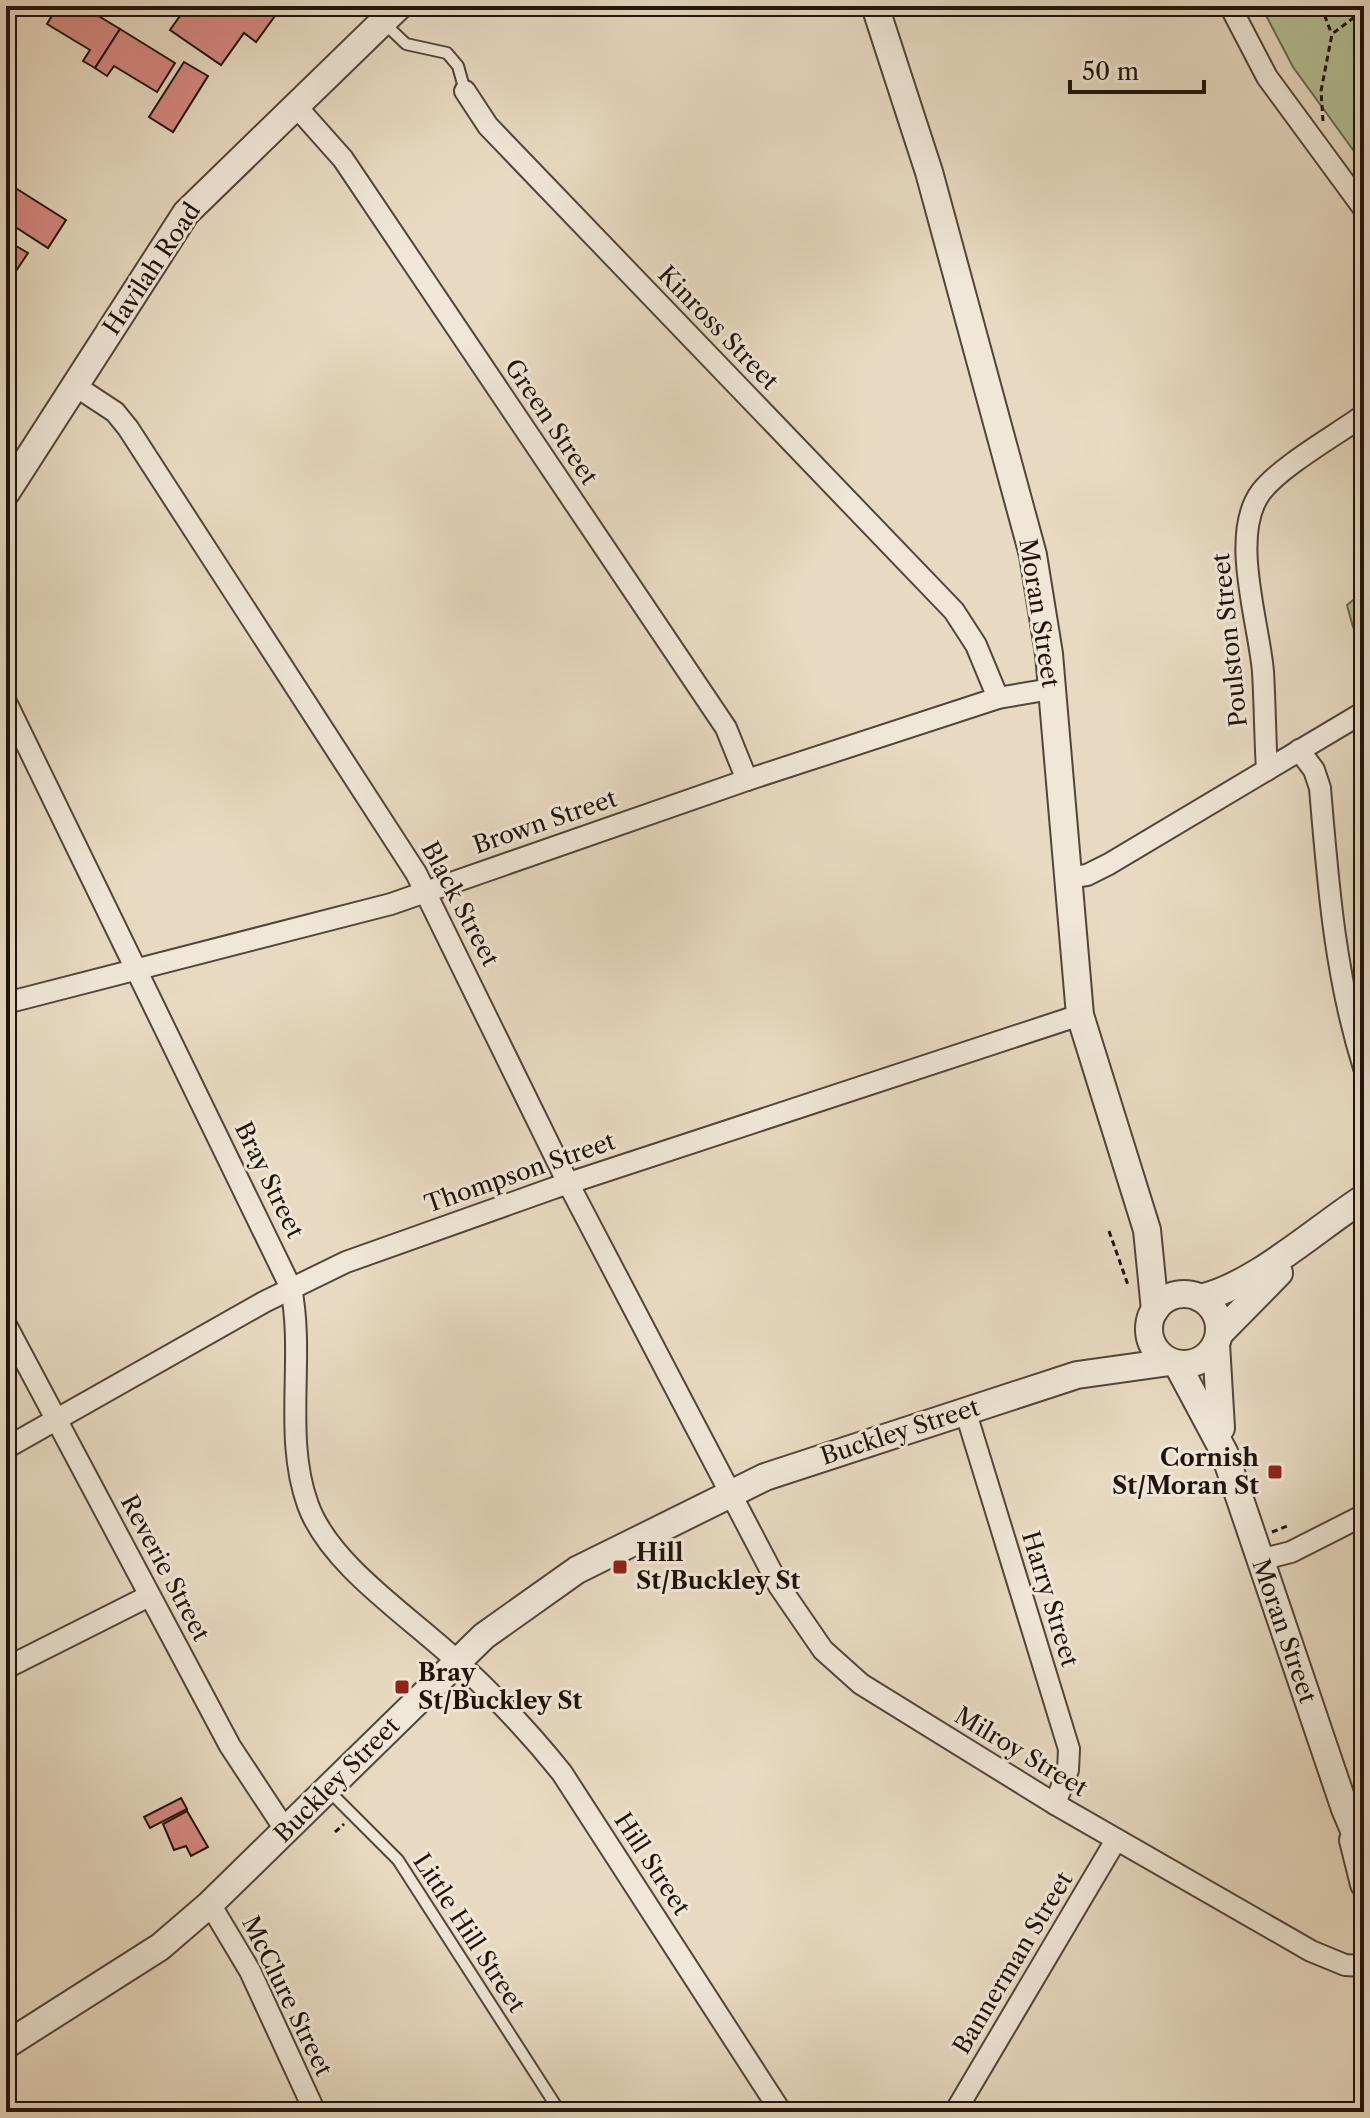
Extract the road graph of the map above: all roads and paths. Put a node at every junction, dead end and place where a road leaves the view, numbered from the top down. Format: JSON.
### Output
{"nodes":[{"id":1,"x":875,"y":6,"type":"edge"},
{"id":2,"x":1230,"y":6,"type":"edge"},
{"id":3,"x":1321,"y":6,"type":"edge"},
{"id":4,"x":1364,"y":10,"type":"edge"},
{"id":5,"x":392,"y":11,"type":"edge"},
{"id":6,"x":1332,"y":34,"type":"junction"},
{"id":7,"x":465,"y":91,"type":"joint"},
{"id":8,"x":295,"y":105,"type":"junction"},
{"id":9,"x":1325,"y":153,"type":"junction"},
{"id":10,"x":1364,"y":209,"type":"edge"},
{"id":11,"x":74,"y":385,"type":"junction"},
{"id":12,"x":1364,"y":415,"type":"edge"},
{"id":13,"x":6,"y":493,"type":"edge"},
{"id":14,"x":1051,"y":689,"type":"junction"},
{"id":15,"x":998,"y":698,"type":"junction"},
{"id":16,"x":6,"y":702,"type":"edge"},
{"id":17,"x":1364,"y":712,"type":"edge"},
{"id":18,"x":1299,"y":750,"type":"junction"},
{"id":19,"x":1267,"y":770,"type":"junction"},
{"id":20,"x":747,"y":780,"type":"junction"},
{"id":21,"x":1066,"y":878,"type":"junction"},
{"id":22,"x":427,"y":892,"type":"junction"},
{"id":23,"x":137,"y":970,"type":"junction"},
{"id":24,"x":6,"y":1003,"type":"edge"},
{"id":25,"x":1080,"y":1015,"type":"junction"},
{"id":26,"x":1364,"y":1068,"type":"edge"},
{"id":27,"x":568,"y":1183,"type":"junction"},
{"id":28,"x":1364,"y":1198,"type":"edge"},
{"id":29,"x":1364,"y":1215,"type":"edge"},
{"id":30,"x":1147,"y":1230,"type":"junction"},
{"id":31,"x":1109,"y":1231,"type":"dead end"},
{"id":32,"x":1128,"y":1285,"type":"dead end"},
{"id":33,"x":291,"y":1288,"type":"junction"},
{"id":34,"x":1194,"y":1296,"type":"junction"},
{"id":35,"x":1152,"y":1318,"type":"junction"},
{"id":36,"x":6,"y":1325,"type":"edge"},
{"id":37,"x":1218,"y":1339,"type":"junction"},
{"id":38,"x":1174,"y":1363,"type":"junction"},
{"id":39,"x":1077,"y":1375,"type":"junction"},
{"id":40,"x":965,"y":1410,"type":"junction"},
{"id":41,"x":56,"y":1420,"type":"junction"},
{"id":42,"x":6,"y":1448,"type":"edge"},
{"id":43,"x":1224,"y":1452,"type":"junction"},
{"id":44,"x":730,"y":1492,"type":"junction"},
{"id":45,"x":1364,"y":1515,"type":"edge"},
{"id":46,"x":1260,"y":1560,"type":"junction"},
{"id":47,"x":149,"y":1596,"type":"junction"},
{"id":48,"x":458,"y":1661,"type":"junction"},
{"id":49,"x":6,"y":1668,"type":"edge"},
{"id":50,"x":327,"y":1789,"type":"junction"},
{"id":51,"x":1055,"y":1804,"type":"junction"},
{"id":52,"x":1345,"y":1809,"type":"junction"},
{"id":53,"x":286,"y":1831,"type":"junction"},
{"id":54,"x":1116,"y":1840,"type":"junction"},
{"id":55,"x":1364,"y":1854,"type":"edge"},
{"id":56,"x":1364,"y":1884,"type":"edge"},
{"id":57,"x":210,"y":1904,"type":"junction"},
{"id":58,"x":1364,"y":1966,"type":"edge"},
{"id":59,"x":6,"y":2045,"type":"edge"},
{"id":60,"x":315,"y":2112,"type":"edge"},
{"id":61,"x":560,"y":2112,"type":"edge"},
{"id":62,"x":781,"y":2112,"type":"edge"},
{"id":63,"x":955,"y":2112,"type":"edge"}],
"edges":[{"from":1,"to":14,"type":"street","name":"Moran Street"},
{"from":2,"to":9,"type":"street"},
{"from":3,"to":6,"type":"path"},
{"from":4,"to":6,"type":"path"},
{"from":5,"to":7,"type":"lane","name":"Kinross Street"},
{"from":5,"to":8,"type":"street","name":"Havilah Road"},
{"from":6,"to":9,"type":"path"},
{"from":7,"to":15,"type":"street","name":"Kinross Street"},
{"from":8,"to":11,"type":"street","name":"Havilah Road"},
{"from":8,"to":20,"type":"street","name":"Green Street"},
{"from":9,"to":10,"type":"street"},
{"from":11,"to":13,"type":"street","name":"Havilah Road"},
{"from":11,"to":22,"type":"street","name":"Black Street"},
{"from":12,"to":19,"type":"street","name":"Poulston Street"},
{"from":14,"to":15,"type":"street","name":"Brown Street"},
{"from":14,"to":21,"type":"street","name":"Moran Street"},
{"from":15,"to":20,"type":"street","name":"Brown Street"},
{"from":16,"to":23,"type":"street","name":"Bray Street"},
{"from":17,"to":18,"type":"street"},
{"from":18,"to":19,"type":"street"},
{"from":18,"to":26,"type":"street"},
{"from":19,"to":21,"type":"street"},
{"from":20,"to":22,"type":"street","name":"Brown Street"},
{"from":21,"to":25,"type":"street","name":"Moran Street"},
{"from":22,"to":23,"type":"street","name":"Brown Street"},
{"from":22,"to":27,"type":"street","name":"Black Street"},
{"from":23,"to":24,"type":"street","name":"Brown Street"},
{"from":23,"to":33,"type":"street","name":"Bray Street"},
{"from":25,"to":27,"type":"street","name":"Thompson Street"},
{"from":25,"to":30,"type":"street","name":"Moran Street"},
{"from":27,"to":33,"type":"street","name":"Thompson Street"},
{"from":27,"to":44,"type":"street","name":"Black Street"},
{"from":28,"to":34,"type":"street"},
{"from":29,"to":37,"type":"street"},
{"from":30,"to":34,"type":"street","name":"Moran Street"},
{"from":30,"to":35,"type":"street","name":"Moran Street"},
{"from":31,"to":32,"type":"path"},
{"from":33,"to":41,"type":"street","name":"Thompson Street"},
{"from":33,"to":48,"type":"street","name":"Bray Street"},
{"from":34,"to":35,"type":"street"},
{"from":34,"to":37,"type":"street"},
{"from":35,"to":38,"type":"street"},
{"from":35,"to":39,"type":"street","name":"Buckley Street"},
{"from":36,"to":41,"type":"street","name":"Reverie Street"},
{"from":37,"to":38,"type":"street"},
{"from":37,"to":43,"type":"street","name":"Moran Street"},
{"from":38,"to":39,"type":"street","name":"Buckley Street"},
{"from":38,"to":43,"type":"street","name":"Moran Street"},
{"from":39,"to":40,"type":"street","name":"Buckley Street"},
{"from":40,"to":44,"type":"street","name":"Buckley Street"},
{"from":40,"to":51,"type":"street","name":"Harry Street"},
{"from":41,"to":42,"type":"street","name":"Thompson Street"},
{"from":41,"to":47,"type":"street","name":"Reverie Street"},
{"from":43,"to":46,"type":"street","name":"Moran Street"},
{"from":44,"to":48,"type":"street","name":"Buckley Street"},
{"from":44,"to":51,"type":"street","name":"Milroy Street"},
{"from":45,"to":46,"type":"street"},
{"from":46,"to":52,"type":"street","name":"Moran Street"},
{"from":47,"to":49,"type":"street"},
{"from":47,"to":53,"type":"street","name":"Reverie Street"},
{"from":48,"to":50,"type":"street","name":"Buckley Street"},
{"from":48,"to":62,"type":"street","name":"Hill Street"},
{"from":50,"to":53,"type":"street","name":"Buckley Street"},
{"from":50,"to":61,"type":"lane","name":"Little Hill Street"},
{"from":51,"to":54,"type":"street","name":"Milroy Street"},
{"from":52,"to":55,"type":"street","name":"Moran Street"},
{"from":52,"to":56,"type":"street","name":"Moran Street"},
{"from":53,"to":57,"type":"street","name":"Buckley Street"},
{"from":54,"to":58,"type":"street","name":"Milroy Street"},
{"from":54,"to":63,"type":"street","name":"Bannerman Street"},
{"from":57,"to":59,"type":"street","name":"Buckley Street"},
{"from":57,"to":60,"type":"street","name":"McClure Street"}]}
